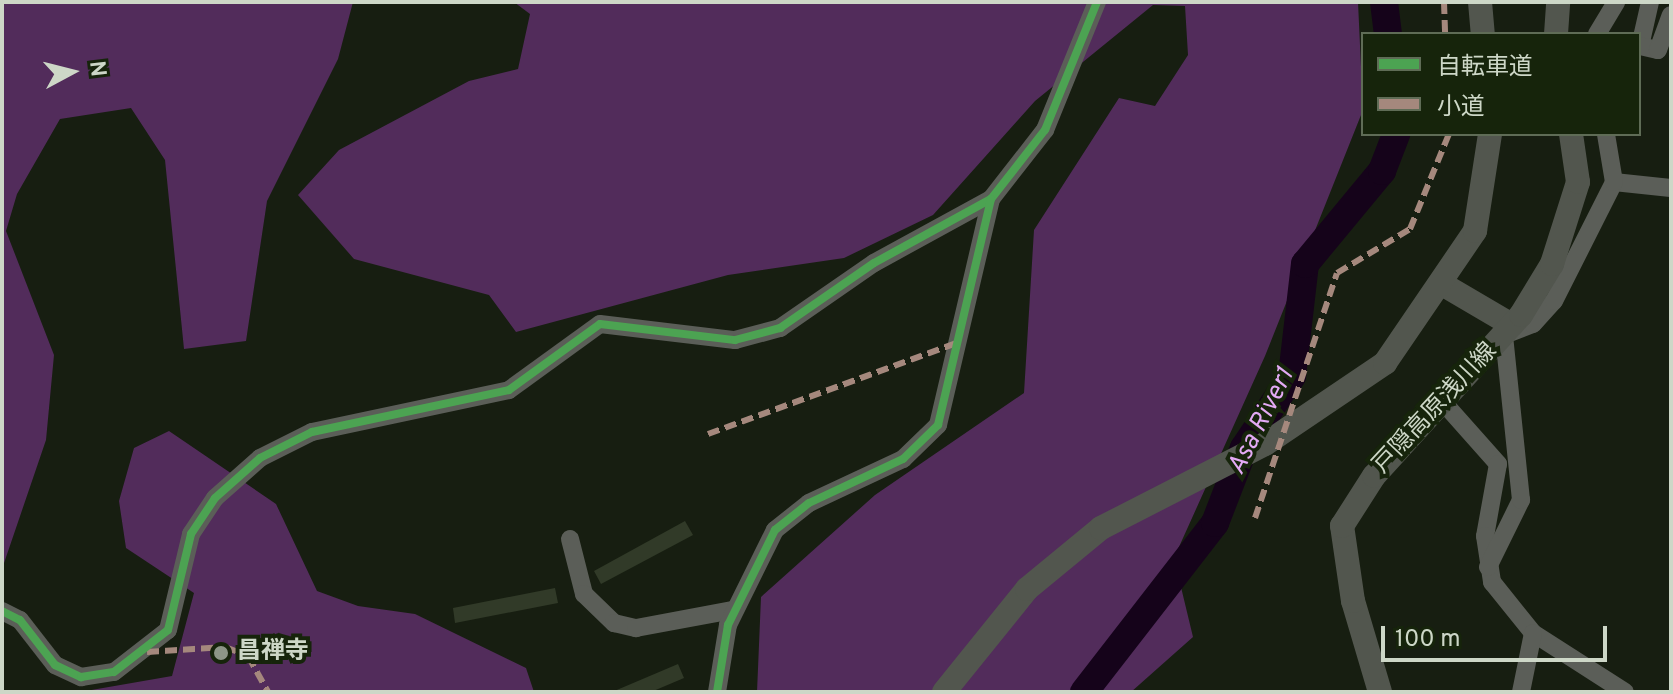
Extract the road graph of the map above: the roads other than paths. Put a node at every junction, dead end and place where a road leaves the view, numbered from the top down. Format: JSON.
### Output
{"nodes":[{"id":1,"x":1097,"y":2,"type":"edge"},
{"id":2,"x":1480,"y":2,"type":"edge"},
{"id":3,"x":1558,"y":2,"type":"edge"},
{"id":4,"x":1616,"y":2,"type":"edge"},
{"id":5,"x":1650,"y":2,"type":"edge"},
{"id":6,"x":1671,"y":15,"type":"edge"},
{"id":7,"x":1483,"y":32,"type":"edge"},
{"id":8,"x":1556,"y":32,"type":"edge"},
{"id":9,"x":1598,"y":32,"type":"edge"},
{"id":10,"x":1641,"y":42,"type":"edge"},
{"id":11,"x":1641,"y":46,"type":"edge"},
{"id":12,"x":1490,"y":136,"type":"edge"},
{"id":13,"x":1571,"y":136,"type":"edge"},
{"id":14,"x":1606,"y":136,"type":"edge"},
{"id":15,"x":1614,"y":182,"type":"junction"},
{"id":16,"x":1671,"y":188,"type":"edge"},
{"id":17,"x":991,"y":199,"type":"junction"},
{"id":18,"x":1442,"y":284,"type":"junction"},
{"id":19,"x":1508,"y":330,"type":"junction"},
{"id":20,"x":1443,"y":402,"type":"junction"},
{"id":21,"x":570,"y":539,"type":"dead end"},
{"id":22,"x":1488,"y":567,"type":"junction"},
{"id":23,"x":733,"y":610,"type":"junction"},
{"id":24,"x":2,"y":611,"type":"edge"},
{"id":25,"x":1533,"y":633,"type":"junction"},
{"id":26,"x":717,"y":692,"type":"edge"},
{"id":27,"x":944,"y":692,"type":"edge"},
{"id":28,"x":1380,"y":692,"type":"edge"},
{"id":29,"x":1521,"y":692,"type":"edge"},
{"id":30,"x":1625,"y":692,"type":"edge"}],
"edges":[{"from":1,"to":17,"type":"street"},
{"from":2,"to":7,"type":"main road"},
{"from":3,"to":8,"type":"main road"},
{"from":4,"to":9,"type":"street"},
{"from":5,"to":10,"type":"street"},
{"from":6,"to":11,"type":"street"},
{"from":12,"to":18,"type":"main road"},
{"from":13,"to":19,"type":"main road","name":"戸隠高原浅川線"},
{"from":14,"to":15,"type":"street"},
{"from":15,"to":16,"type":"street"},
{"from":15,"to":19,"type":"street"},
{"from":17,"to":23,"type":"street"},
{"from":17,"to":24,"type":"street"},
{"from":18,"to":19,"type":"main road"},
{"from":18,"to":27,"type":"main road"},
{"from":19,"to":20,"type":"main road","name":"戸隠高原浅川線"},
{"from":19,"to":22,"type":"street"},
{"from":20,"to":22,"type":"street"},
{"from":20,"to":28,"type":"main road","name":"戸隠高原浅川線"},
{"from":21,"to":23,"type":"street"},
{"from":22,"to":25,"type":"street"},
{"from":23,"to":26,"type":"street"},
{"from":25,"to":29,"type":"street"},
{"from":25,"to":30,"type":"street"}]}
